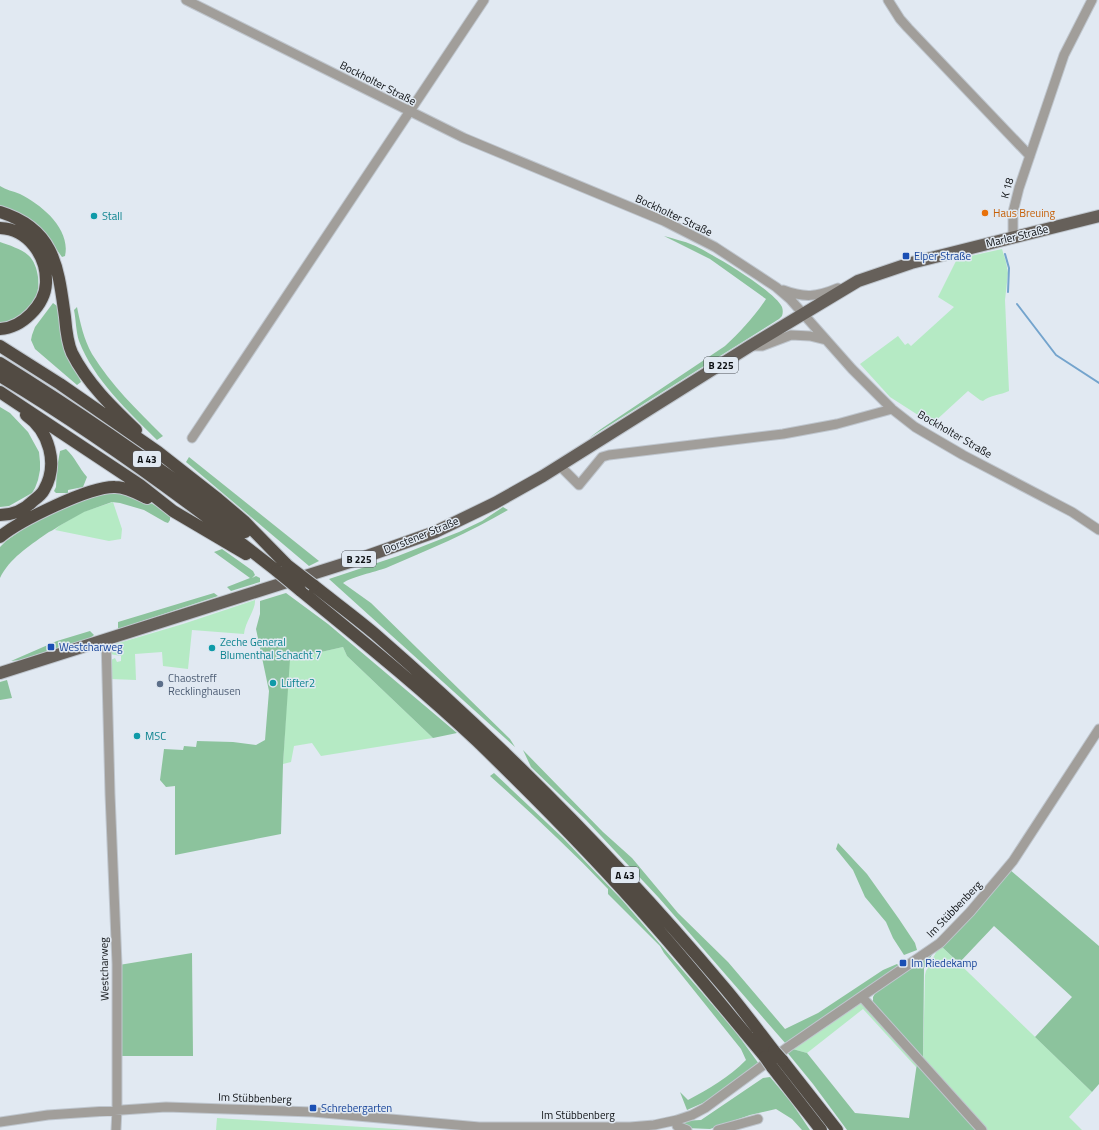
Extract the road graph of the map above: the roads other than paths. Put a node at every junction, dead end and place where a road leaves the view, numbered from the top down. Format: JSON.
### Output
{"nodes":[{"id":1,"x":186,"y":0,"type":"edge"},
{"id":2,"x":484,"y":0,"type":"edge"},
{"id":3,"x":888,"y":0,"type":"edge"},
{"id":4,"x":1092,"y":0,"type":"edge"},
{"id":5,"x":410,"y":112,"type":"junction"},
{"id":6,"x":1030,"y":156,"type":"junction"},
{"id":7,"x":0,"y":212,"type":"edge"},
{"id":8,"x":1099,"y":216,"type":"edge"},
{"id":9,"x":0,"y":228,"type":"edge"},
{"id":10,"x":1013,"y":236,"type":"junction"},
{"id":11,"x":858,"y":282,"type":"junction"},
{"id":12,"x":776,"y":287,"type":"junction"},
{"id":13,"x":803,"y":314,"type":"junction"},
{"id":14,"x":0,"y":329,"type":"edge"},
{"id":15,"x":826,"y":341,"type":"junction"},
{"id":16,"x":0,"y":346,"type":"edge"},
{"id":17,"x":750,"y":346,"type":"junction"},
{"id":18,"x":0,"y":363,"type":"edge"},
{"id":19,"x":0,"y":376,"type":"edge"},
{"id":20,"x":0,"y":392,"type":"edge"},
{"id":21,"x":0,"y":397,"type":"edge"},
{"id":22,"x":892,"y":409,"type":"junction"},
{"id":23,"x":192,"y":438,"type":"dead end"},
{"id":24,"x":158,"y":452,"type":"junction"},
{"id":25,"x":559,"y":465,"type":"junction"},
{"id":26,"x":173,"y":511,"type":"junction"},
{"id":27,"x":0,"y":515,"type":"edge"},
{"id":28,"x":1099,"y":530,"type":"edge"},
{"id":29,"x":0,"y":537,"type":"edge"},
{"id":30,"x":287,"y":565,"type":"junction"},
{"id":31,"x":277,"y":571,"type":"junction"},
{"id":32,"x":106,"y":639,"type":"junction"},
{"id":33,"x":0,"y":673,"type":"edge"},
{"id":34,"x":1099,"y":729,"type":"edge"},
{"id":35,"x":862,"y":997,"type":"junction"},
{"id":36,"x":773,"y":1059,"type":"junction"},
{"id":37,"x":117,"y":1109,"type":"junction"},
{"id":38,"x":758,"y":1119,"type":"dead end"},
{"id":39,"x":0,"y":1122,"type":"edge"},
{"id":40,"x":677,"y":1126,"type":"edge"},
{"id":41,"x":116,"y":1130,"type":"edge"},
{"id":42,"x":687,"y":1130,"type":"edge"},
{"id":43,"x":718,"y":1130,"type":"edge"},
{"id":44,"x":821,"y":1130,"type":"edge"},
{"id":45,"x":837,"y":1130,"type":"edge"},
{"id":46,"x":982,"y":1130,"type":"edge"}],
"edges":[{"from":1,"to":5,"type":"street","name":"Bockholter Straße"},
{"from":2,"to":5,"type":"street"},
{"from":3,"to":6,"type":"street"},
{"from":4,"to":6,"type":"street","number":"K 18"},
{"from":5,"to":12,"type":"street","name":"Bockholter Straße"},
{"from":5,"to":23,"type":"street"},
{"from":6,"to":10,"type":"street","name":"K 18","number":"K 18"},
{"from":7,"to":24,"type":"highway"},
{"from":8,"to":10,"type":"main road","name":"Marler Straße","number":"B 225"},
{"from":9,"to":14,"type":"highway"},
{"from":10,"to":11,"type":"main road","name":"Marler Straße","number":"B 225"},
{"from":11,"to":12,"type":"street"},
{"from":11,"to":13,"type":"main road","name":"Marler Straße","number":"B 225"},
{"from":12,"to":13,"type":"street","name":"Bockholter Straße"},
{"from":13,"to":15,"type":"street","name":"Bockholter Straße"},
{"from":13,"to":17,"type":"main road","name":"Dorstener Straße","number":"B 225"},
{"from":15,"to":17,"type":"street"},
{"from":15,"to":22,"type":"street","name":"Bockholter Straße"},
{"from":16,"to":24,"type":"highway"},
{"from":17,"to":25,"type":"main road","name":"Dorstener Straße","number":"B 225"},
{"from":18,"to":30,"type":"highway","number":"A 43"},
{"from":19,"to":31,"type":"highway","number":"A 43"},
{"from":20,"to":26,"type":"highway"},
{"from":21,"to":27,"type":"highway"},
{"from":22,"to":25,"type":"street"},
{"from":22,"to":28,"type":"street","name":"Bockholter Straße"},
{"from":24,"to":30,"type":"highway"},
{"from":25,"to":32,"type":"main road","name":"Dorstener Straße","number":"B 225"},
{"from":26,"to":29,"type":"highway"},
{"from":26,"to":31,"type":"highway"},
{"from":30,"to":36,"type":"highway","number":"A 43","bridge":true},
{"from":31,"to":36,"type":"highway","number":"A 43","bridge":true},
{"from":32,"to":33,"type":"main road","name":"Dorstener Straße","number":"B 225"},
{"from":32,"to":37,"type":"street","name":"Westcharweg"},
{"from":34,"to":35,"type":"street","name":"Im Stübbenberg"},
{"from":35,"to":40,"type":"street","name":"Im Stübbenberg"},
{"from":35,"to":46,"type":"street"},
{"from":36,"to":44,"type":"highway","number":"A 43"},
{"from":36,"to":45,"type":"highway","number":"A 43"},
{"from":37,"to":39,"type":"street","name":"Im Stübbenberg"},
{"from":37,"to":40,"type":"street","name":"Im Stübbenberg"},
{"from":37,"to":41,"type":"street","name":"Westcharweg"},
{"from":38,"to":43,"type":"street"},
{"from":40,"to":42,"type":"street"}]}
